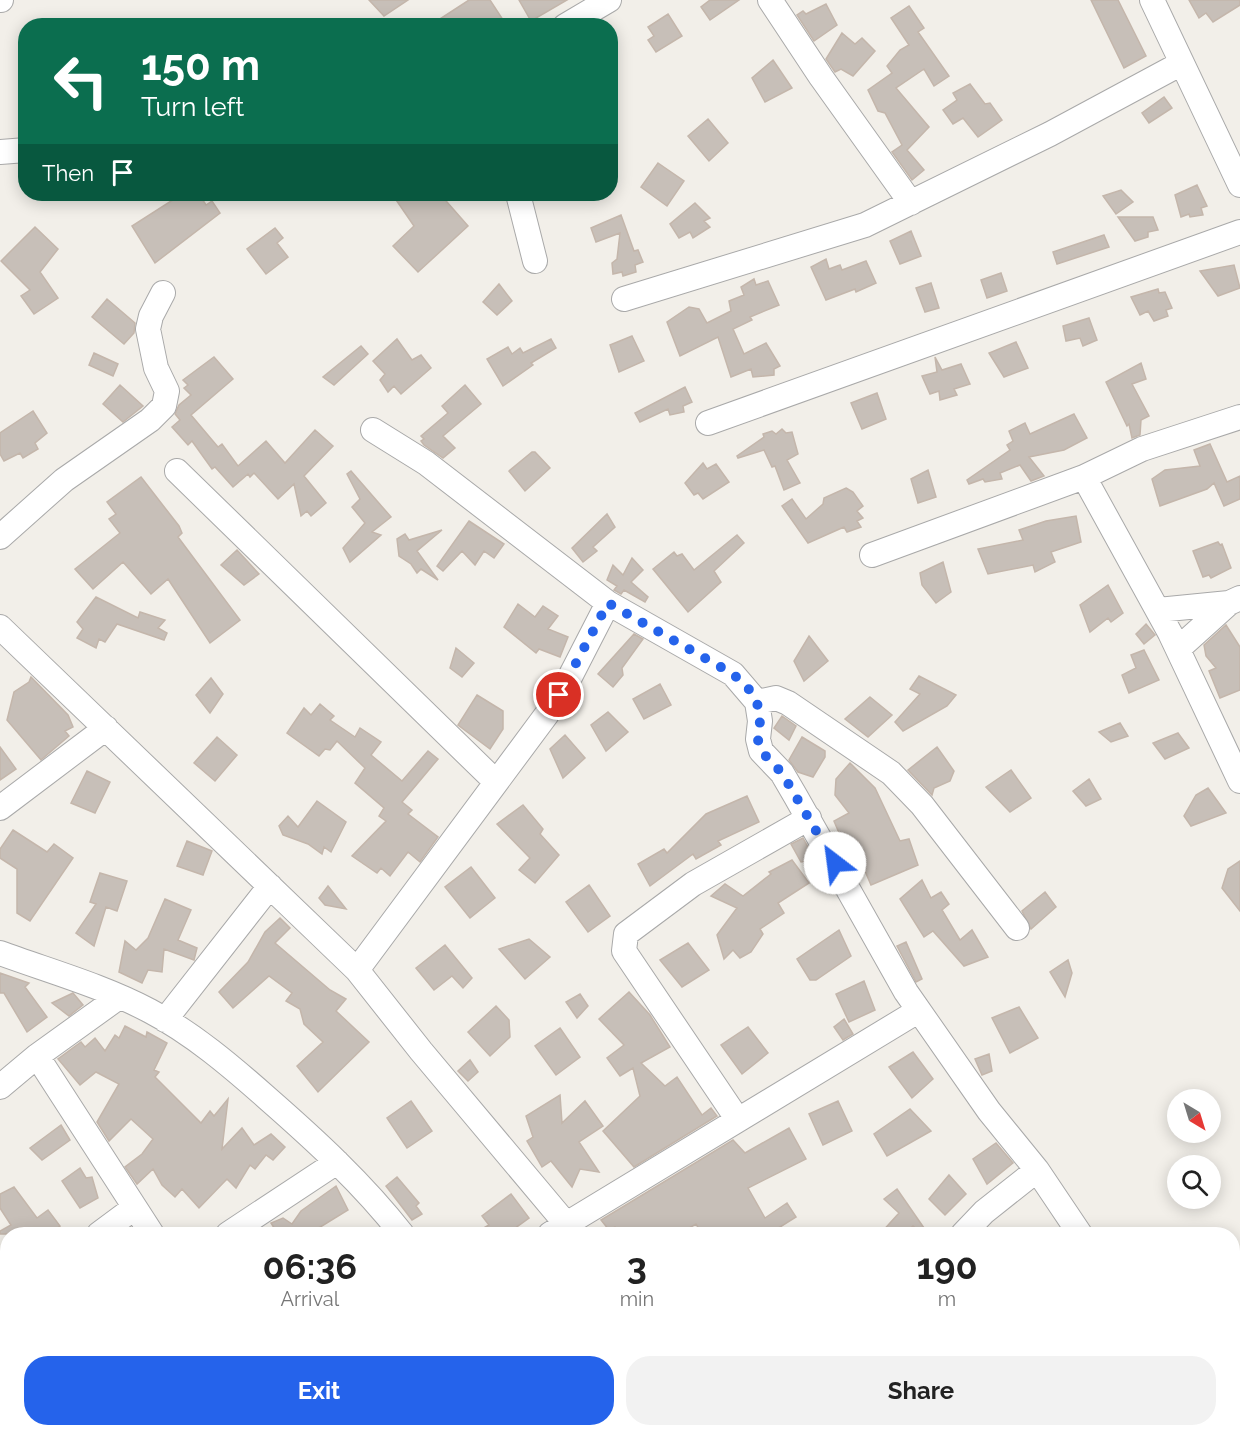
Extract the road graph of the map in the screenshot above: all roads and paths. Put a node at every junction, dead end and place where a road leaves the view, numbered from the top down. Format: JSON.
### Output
{"nodes":[{"id":1,"x":609,"y":0,"type":"edge"},
{"id":2,"x":770,"y":0,"type":"edge"},
{"id":3,"x":1152,"y":0,"type":"edge"},
{"id":4,"x":579,"y":18,"type":"edge"},
{"id":5,"x":1182,"y":63,"type":"junction"},
{"id":6,"x":18,"y":151,"type":"edge"},
{"id":7,"x":0,"y":152,"type":"edge"},
{"id":8,"x":1240,"y":185,"type":"edge"},
{"id":9,"x":520,"y":201,"type":"edge"},
{"id":10,"x":911,"y":203,"type":"junction"},
{"id":11,"x":1240,"y":232,"type":"edge"},
{"id":12,"x":535,"y":261,"type":"dead end"},
{"id":13,"x":163,"y":292,"type":"dead end"},
{"id":14,"x":624,"y":299,"type":"dead end"},
{"id":15,"x":1240,"y":417,"type":"edge"},
{"id":16,"x":708,"y":423,"type":"dead end"},
{"id":17,"x":373,"y":430,"type":"dead end"},
{"id":18,"x":177,"y":471,"type":"dead end"},
{"id":19,"x":1084,"y":477,"type":"junction"},
{"id":20,"x":0,"y":537,"type":"edge"},
{"id":21,"x":872,"y":555,"type":"dead end"},
{"id":22,"x":1234,"y":600,"type":"edge"},
{"id":23,"x":608,"y":603,"type":"junction"},
{"id":24,"x":1158,"y":610,"type":"junction"},
{"id":25,"x":0,"y":627,"type":"edge"},
{"id":26,"x":1178,"y":648,"type":"junction"},
{"id":27,"x":757,"y":702,"type":"junction"},
{"id":28,"x":106,"y":728,"type":"junction"},
{"id":29,"x":1240,"y":781,"type":"edge"},
{"id":30,"x":496,"y":782,"type":"junction"},
{"id":31,"x":0,"y":808,"type":"edge"},
{"id":32,"x":809,"y":818,"type":"junction"},
{"id":33,"x":270,"y":886,"type":"junction"},
{"id":34,"x":1017,"y":928,"type":"dead end"},
{"id":35,"x":0,"y":953,"type":"edge"},
{"id":36,"x":357,"y":970,"type":"junction"},
{"id":37,"x":119,"y":997,"type":"junction"},
{"id":38,"x":918,"y":1011,"type":"junction"},
{"id":39,"x":165,"y":1020,"type":"junction"},
{"id":40,"x":37,"y":1056,"type":"junction"},
{"id":41,"x":0,"y":1087,"type":"edge"},
{"id":42,"x":738,"y":1120,"type":"junction"},
{"id":43,"x":337,"y":1162,"type":"junction"},
{"id":44,"x":1037,"y":1170,"type":"junction"},
{"id":45,"x":134,"y":1208,"type":"junction"},
{"id":46,"x":108,"y":1227,"type":"edge"},
{"id":47,"x":147,"y":1227,"type":"edge"},
{"id":48,"x":239,"y":1227,"type":"edge"},
{"id":49,"x":396,"y":1227,"type":"edge"},
{"id":50,"x":557,"y":1227,"type":"edge"},
{"id":51,"x":564,"y":1227,"type":"edge"},
{"id":52,"x":970,"y":1227,"type":"edge"},
{"id":53,"x":1075,"y":1227,"type":"edge"}],
"edges":[{"from":1,"to":4,"type":"street"},
{"from":2,"to":10,"type":"street"},
{"from":3,"to":5,"type":"street"},
{"from":5,"to":8,"type":"street"},
{"from":5,"to":10,"type":"street"},
{"from":6,"to":7,"type":"street"},
{"from":9,"to":12,"type":"street"},
{"from":10,"to":14,"type":"street"},
{"from":11,"to":16,"type":"street"},
{"from":13,"to":20,"type":"street"},
{"from":15,"to":19,"type":"street"},
{"from":17,"to":23,"type":"street"},
{"from":18,"to":30,"type":"street"},
{"from":19,"to":21,"type":"street"},
{"from":19,"to":24,"type":"street"},
{"from":22,"to":24,"type":"street"},
{"from":22,"to":26,"type":"street"},
{"from":23,"to":27,"type":"street"},
{"from":23,"to":30,"type":"street"},
{"from":24,"to":26,"type":"street"},
{"from":25,"to":28,"type":"street"},
{"from":26,"to":29,"type":"street"},
{"from":27,"to":32,"type":"street"},
{"from":27,"to":34,"type":"street"},
{"from":28,"to":31,"type":"street"},
{"from":28,"to":33,"type":"street"},
{"from":30,"to":36,"type":"street"},
{"from":32,"to":38,"type":"street"},
{"from":32,"to":42,"type":"street"},
{"from":33,"to":36,"type":"street"},
{"from":33,"to":39,"type":"street"},
{"from":35,"to":37,"type":"street"},
{"from":36,"to":50,"type":"street"},
{"from":37,"to":39,"type":"street"},
{"from":37,"to":40,"type":"street"},
{"from":38,"to":42,"type":"street"},
{"from":38,"to":44,"type":"street"},
{"from":39,"to":43,"type":"street"},
{"from":40,"to":41,"type":"street"},
{"from":40,"to":45,"type":"street"},
{"from":42,"to":51,"type":"street"},
{"from":43,"to":48,"type":"street"},
{"from":43,"to":49,"type":"street"},
{"from":44,"to":52,"type":"street"},
{"from":44,"to":53,"type":"street"},
{"from":45,"to":46,"type":"street"},
{"from":45,"to":47,"type":"street"}]}
